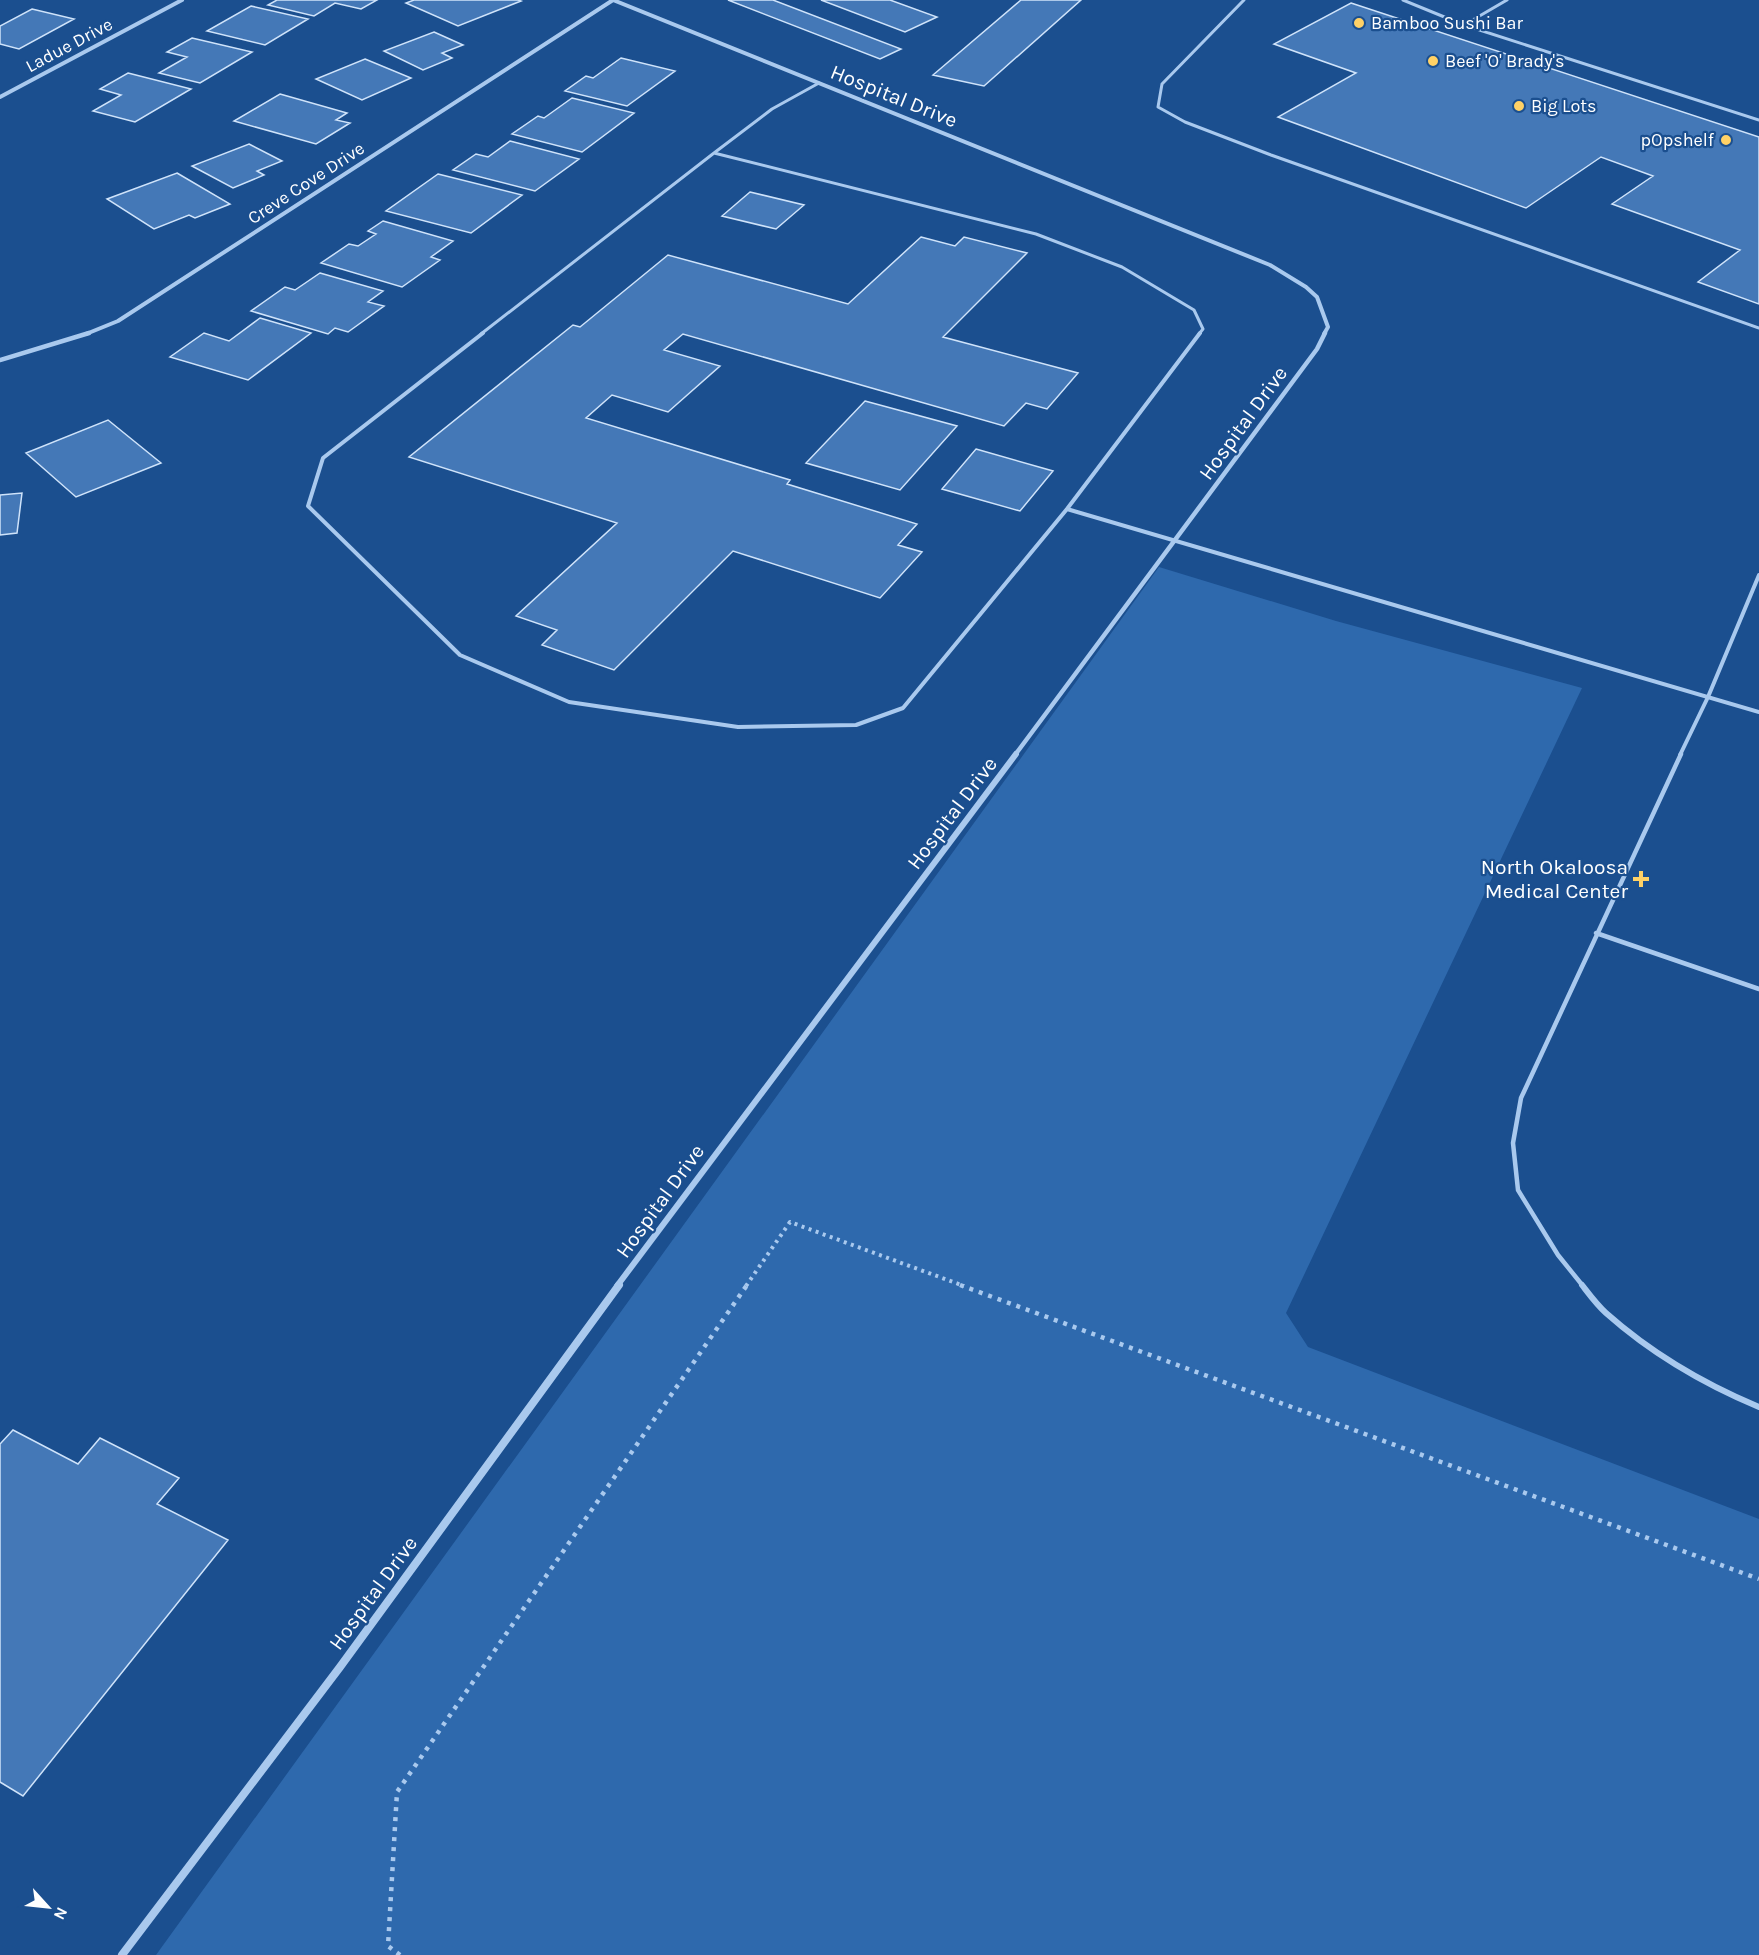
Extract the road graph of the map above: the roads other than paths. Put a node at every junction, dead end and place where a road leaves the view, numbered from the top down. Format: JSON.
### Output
{"nodes":[{"id":1,"x":182,"y":0,"type":"edge"},
{"id":2,"x":613,"y":0,"type":"edge"},
{"id":3,"x":1244,"y":0,"type":"edge"},
{"id":4,"x":1403,"y":0,"type":"edge"},
{"id":5,"x":1507,"y":0,"type":"edge"},
{"id":6,"x":1464,"y":25,"type":"junction"},
{"id":7,"x":819,"y":83,"type":"junction"},
{"id":8,"x":0,"y":97,"type":"edge"},
{"id":9,"x":1759,"y":120,"type":"edge"},
{"id":10,"x":714,"y":153,"type":"junction"},
{"id":11,"x":1759,"y":328,"type":"edge"},
{"id":12,"x":0,"y":360,"type":"edge"},
{"id":13,"x":1067,"y":509,"type":"junction"},
{"id":14,"x":1178,"y":541,"type":"junction"},
{"id":15,"x":1759,"y":575,"type":"edge"},
{"id":16,"x":1708,"y":697,"type":"junction"},
{"id":17,"x":1759,"y":712,"type":"edge"},
{"id":18,"x":1596,"y":933,"type":"junction"},
{"id":19,"x":1759,"y":989,"type":"edge"},
{"id":20,"x":1759,"y":1407,"type":"edge"},
{"id":21,"x":122,"y":1955,"type":"edge"}],
"edges":[{"from":1,"to":8,"type":"street","name":"Ladue Drive"},
{"from":2,"to":7,"type":"street","name":"Hospital Drive"},
{"from":2,"to":12,"type":"street","name":"Creve Cove Drive"},
{"from":3,"to":11,"type":"lane"},
{"from":4,"to":6,"type":"lane"},
{"from":5,"to":6,"type":"lane"},
{"from":6,"to":9,"type":"lane"},
{"from":7,"to":10,"type":"lane"},
{"from":7,"to":14,"type":"street","name":"Hospital Drive"},
{"from":10,"to":13,"type":"lane"},
{"from":10,"to":13,"type":"lane"},
{"from":13,"to":14,"type":"lane"},
{"from":14,"to":16,"type":"lane"},
{"from":14,"to":21,"type":"street","name":"Hospital Drive"},
{"from":15,"to":16,"type":"lane"},
{"from":16,"to":17,"type":"lane"},
{"from":16,"to":18,"type":"lane"},
{"from":18,"to":19,"type":"lane"},
{"from":18,"to":20,"type":"lane"}]}
